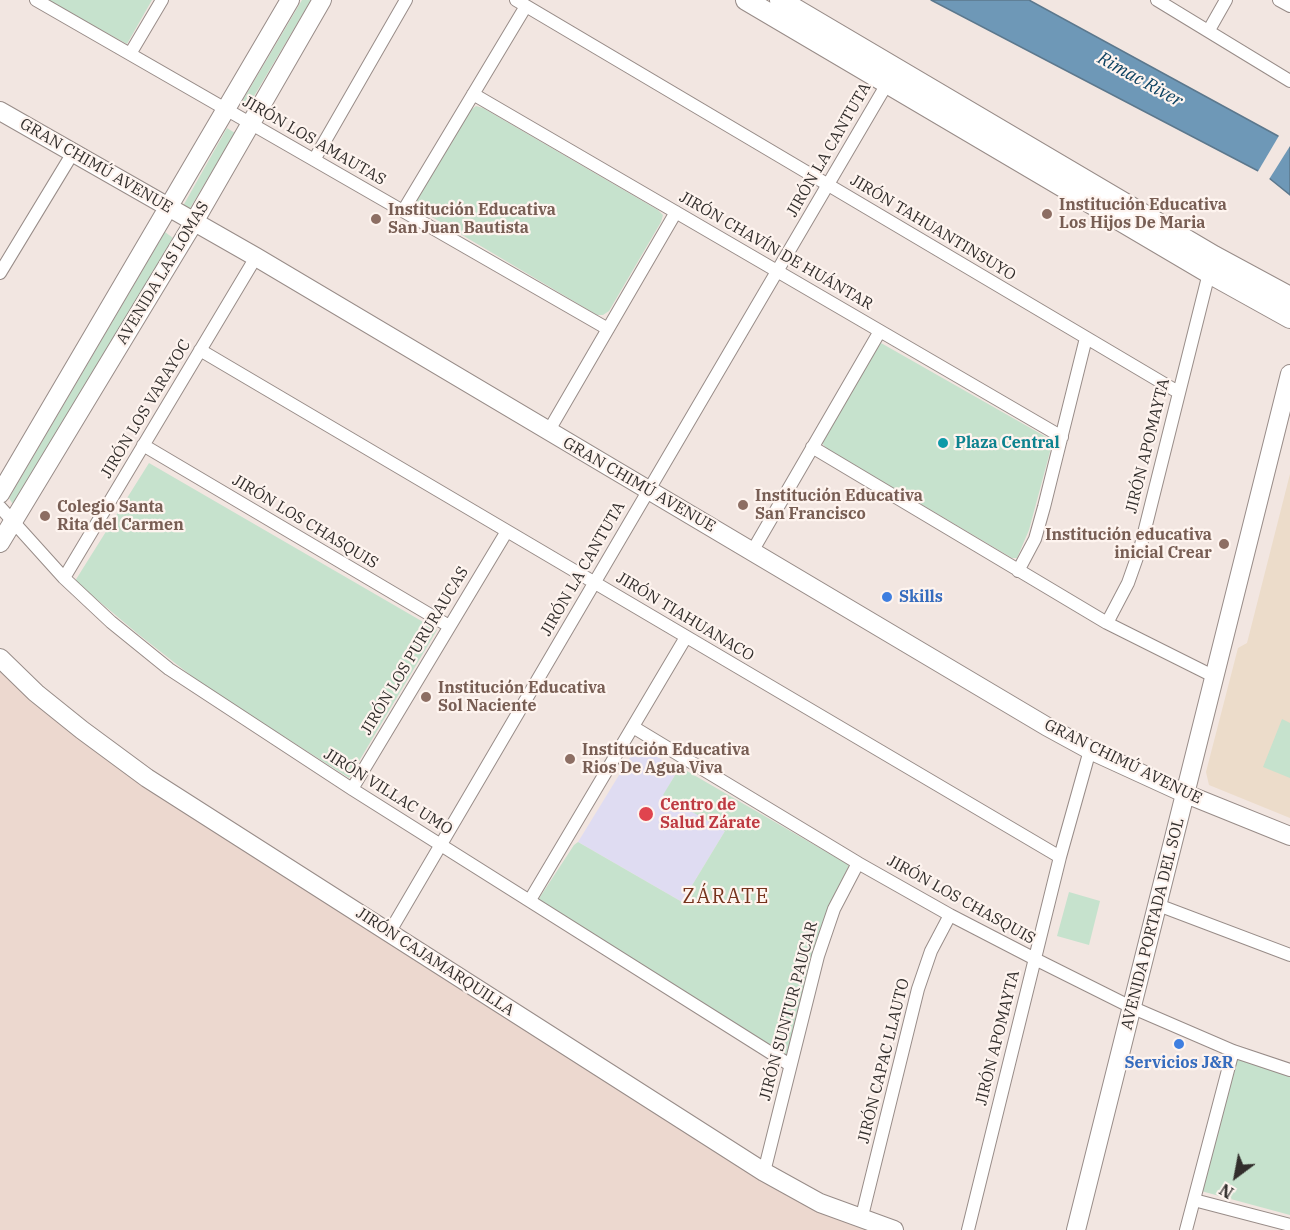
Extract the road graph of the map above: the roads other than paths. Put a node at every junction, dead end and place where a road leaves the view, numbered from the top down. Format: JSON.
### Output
{"nodes":[{"id":1,"x":36,"y":0,"type":"edge"},
{"id":2,"x":162,"y":0,"type":"edge"},
{"id":3,"x":290,"y":0,"type":"edge"},
{"id":4,"x":322,"y":0,"type":"edge"},
{"id":5,"x":406,"y":0,"type":"edge"},
{"id":6,"x":746,"y":0,"type":"edge"},
{"id":7,"x":780,"y":0,"type":"edge"},
{"id":8,"x":1158,"y":0,"type":"edge"},
{"id":9,"x":1226,"y":0,"type":"edge"},
{"id":10,"x":1279,"y":0,"type":"edge"},
{"id":11,"x":521,"y":3,"type":"edge"},
{"id":12,"x":1290,"y":6,"type":"edge"},
{"id":13,"x":1209,"y":30,"type":"junction"},
{"id":14,"x":130,"y":54,"type":"junction"},
{"id":15,"x":892,"y":76,"type":"junction"},
{"id":16,"x":1290,"y":81,"type":"edge"},
{"id":17,"x":473,"y":94,"type":"junction"},
{"id":18,"x":226,"y":109,"type":"junction"},
{"id":19,"x":0,"y":111,"type":"edge"},
{"id":20,"x":251,"y":123,"type":"junction"},
{"id":21,"x":74,"y":152,"type":"junction"},
{"id":22,"x":314,"y":160,"type":"junction"},
{"id":23,"x":828,"y":185,"type":"junction"},
{"id":24,"x":169,"y":208,"type":"junction"},
{"id":25,"x":403,"y":211,"type":"junction"},
{"id":26,"x":675,"y":212,"type":"junction"},
{"id":27,"x":194,"y":222,"type":"junction"},
{"id":28,"x":256,"y":257,"type":"junction"},
{"id":29,"x":777,"y":271,"type":"junction"},
{"id":30,"x":0,"y":273,"type":"edge"},
{"id":31,"x":1209,"y":273,"type":"junction"},
{"id":32,"x":1290,"y":297,"type":"edge"},
{"id":33,"x":1290,"y":318,"type":"edge"},
{"id":34,"x":608,"y":329,"type":"junction"},
{"id":35,"x":880,"y":331,"type":"junction"},
{"id":36,"x":1086,"y":338,"type":"junction"},
{"id":37,"x":200,"y":350,"type":"junction"},
{"id":38,"x":1289,"y":379,"type":"edge"},
{"id":39,"x":1178,"y":392,"type":"junction"},
{"id":40,"x":549,"y":432,"type":"junction"},
{"id":41,"x":1062,"y":437,"type":"junction"},
{"id":42,"x":143,"y":445,"type":"junction"},
{"id":43,"x":812,"y":447,"type":"junction"},
{"id":44,"x":648,"y":490,"type":"junction"},
{"id":45,"x":0,"y":494,"type":"edge"},
{"id":46,"x":0,"y":507,"type":"edge"},
{"id":47,"x":13,"y":522,"type":"junction"},
{"id":48,"x":507,"y":531,"type":"junction"},
{"id":49,"x":0,"y":543,"type":"edge"},
{"id":50,"x":753,"y":550,"type":"junction"},
{"id":51,"x":1018,"y":571,"type":"junction"},
{"id":52,"x":64,"y":578,"type":"junction"},
{"id":53,"x":594,"y":582,"type":"junction"},
{"id":54,"x":1107,"y":623,"type":"junction"},
{"id":55,"x":449,"y":626,"type":"junction"},
{"id":56,"x":686,"y":637,"type":"junction"},
{"id":57,"x":0,"y":658,"type":"edge"},
{"id":58,"x":1215,"y":677,"type":"junction"},
{"id":59,"x":633,"y":727,"type":"junction"},
{"id":60,"x":1090,"y":750,"type":"junction"},
{"id":61,"x":352,"y":789,"type":"junction"},
{"id":62,"x":1186,"y":794,"type":"junction"},
{"id":63,"x":1290,"y":836,"type":"edge"},
{"id":64,"x":441,"y":844,"type":"junction"},
{"id":65,"x":1060,"y":857,"type":"junction"},
{"id":66,"x":858,"y":863,"type":"junction"},
{"id":67,"x":530,"y":900,"type":"junction"},
{"id":68,"x":1158,"y":905,"type":"junction"},
{"id":69,"x":950,"y":915,"type":"junction"},
{"id":70,"x":389,"y":933,"type":"junction"},
{"id":71,"x":1290,"y":955,"type":"edge"},
{"id":72,"x":1035,"y":959,"type":"junction"},
{"id":73,"x":1131,"y":1007,"type":"junction"},
{"id":74,"x":1233,"y":1051,"type":"junction"},
{"id":75,"x":790,"y":1065,"type":"junction"},
{"id":76,"x":1290,"y":1070,"type":"edge"},
{"id":77,"x":764,"y":1172,"type":"junction"},
{"id":78,"x":1194,"y":1200,"type":"junction"},
{"id":79,"x":861,"y":1220,"type":"junction"},
{"id":80,"x":1290,"y":1225,"type":"edge"},
{"id":81,"x":894,"y":1230,"type":"edge"},
{"id":82,"x":968,"y":1230,"type":"edge"},
{"id":83,"x":1076,"y":1230,"type":"edge"},
{"id":84,"x":1186,"y":1230,"type":"edge"}],
"edges":[{"from":1,"to":14,"type":"street","name":"JIRÓN LOS AMAUTAS"},
{"from":2,"to":14,"type":"street"},
{"from":3,"to":18,"type":"street","name":"AVENIDA LAS LOMAS"},
{"from":4,"to":20,"type":"street","name":"AVENIDA LAS LOMAS"},
{"from":5,"to":22,"type":"street"},
{"from":6,"to":15,"type":"main road"},
{"from":7,"to":15,"type":"main road"},
{"from":8,"to":13,"type":"street"},
{"from":9,"to":13,"type":"street"},
{"from":10,"to":12,"type":"street"},
{"from":11,"to":17,"type":"street"},
{"from":11,"to":23,"type":"street","name":"JIRÓN TAHUANTINSUYO"},
{"from":13,"to":16,"type":"street"},
{"from":14,"to":18,"type":"street","name":"JIRÓN LOS AMAUTAS"},
{"from":15,"to":23,"type":"street","name":"JIRÓN LA CANTUTA"},
{"from":15,"to":31,"type":"main road"},
{"from":15,"to":32,"type":"main road"},
{"from":17,"to":25,"type":"street"},
{"from":17,"to":26,"type":"street","name":"JIRÓN CHAVÍN DE HUÁNTAR"},
{"from":18,"to":20,"type":"street","name":"JIRÓN LOS AMAUTAS"},
{"from":18,"to":24,"type":"street","name":"AVENIDA LAS LOMAS"},
{"from":19,"to":21,"type":"street","name":"GRAN CHIMÚ AVENUE"},
{"from":20,"to":22,"type":"street","name":"JIRÓN LOS AMAUTAS"},
{"from":20,"to":27,"type":"street","name":"AVENIDA LAS LOMAS"},
{"from":21,"to":24,"type":"street","name":"GRAN CHIMÚ AVENUE"},
{"from":21,"to":30,"type":"street"},
{"from":22,"to":25,"type":"street","name":"JIRÓN LOS AMAUTAS"},
{"from":23,"to":29,"type":"street","name":"JIRÓN LA CANTUTA"},
{"from":23,"to":36,"type":"street","name":"JIRÓN TAHUANTINSUYO"},
{"from":24,"to":27,"type":"street","name":"GRAN CHIMÚ AVENUE"},
{"from":24,"to":45,"type":"street","name":"AVENIDA LAS LOMAS"},
{"from":25,"to":34,"type":"street","name":"JIRÓN LOS AMAUTAS"},
{"from":26,"to":29,"type":"street","name":"JIRÓN CHAVÍN DE HUÁNTAR"},
{"from":26,"to":34,"type":"street"},
{"from":27,"to":28,"type":"street","name":"GRAN CHIMÚ AVENUE"},
{"from":27,"to":47,"type":"street","name":"AVENIDA LAS LOMAS"},
{"from":28,"to":37,"type":"street","name":"JIRÓN LOS VARAYOC"},
{"from":28,"to":40,"type":"street","name":"GRAN CHIMÚ AVENUE"},
{"from":29,"to":35,"type":"street","name":"JIRÓN CHAVÍN DE HUÁNTAR"},
{"from":29,"to":44,"type":"street","name":"JIRÓN LA CANTUTA"},
{"from":31,"to":33,"type":"main road"},
{"from":31,"to":39,"type":"street","name":"JIRÓN APOMAYTA"},
{"from":34,"to":40,"type":"street"},
{"from":35,"to":41,"type":"street","name":"JIRÓN CHAVÍN DE HUÁNTAR"},
{"from":35,"to":43,"type":"street"},
{"from":36,"to":39,"type":"street","name":"JIRÓN TAHUANTINSUYO"},
{"from":36,"to":41,"type":"street"},
{"from":37,"to":42,"type":"street","name":"JIRÓN LOS VARAYOC"},
{"from":37,"to":48,"type":"street","name":"JIRÓN TIAHUANACO"},
{"from":38,"to":58,"type":"street","name":"AVENIDA PORTADA DEL SOL"},
{"from":39,"to":54,"type":"street","name":"JIRÓN APOMAYTA"},
{"from":40,"to":44,"type":"street","name":"GRAN CHIMÚ AVENUE"},
{"from":41,"to":51,"type":"street"},
{"from":42,"to":52,"type":"street","name":"JIRÓN LOS VARAYOC"},
{"from":42,"to":55,"type":"street","name":"JIRÓN LOS CHASQUIS"},
{"from":43,"to":50,"type":"street"},
{"from":43,"to":51,"type":"street"},
{"from":44,"to":50,"type":"street","name":"GRAN CHIMÚ AVENUE"},
{"from":44,"to":53,"type":"street","name":"JIRÓN LA CANTUTA"},
{"from":46,"to":47,"type":"street","name":"JIRÓN VILLAC UMO"},
{"from":47,"to":49,"type":"street","name":"AVENIDA LAS LOMAS"},
{"from":47,"to":52,"type":"street","name":"JIRÓN VILLAC UMO"},
{"from":48,"to":53,"type":"street","name":"JIRÓN TIAHUANACO"},
{"from":48,"to":55,"type":"street","name":"JIRÓN LOS PURURAUCAS"},
{"from":50,"to":60,"type":"street","name":"GRAN CHIMÚ AVENUE"},
{"from":51,"to":54,"type":"street"},
{"from":52,"to":61,"type":"street","name":"JIRÓN VILLAC UMO"},
{"from":53,"to":56,"type":"street","name":"JIRÓN TIAHUANACO"},
{"from":53,"to":64,"type":"street","name":"JIRÓN LA CANTUTA"},
{"from":54,"to":58,"type":"street"},
{"from":55,"to":61,"type":"street","name":"JIRÓN LOS PURURAUCAS"},
{"from":56,"to":59,"type":"street"},
{"from":56,"to":65,"type":"street","name":"JIRÓN TIAHUANACO"},
{"from":57,"to":70,"type":"street","name":"JIRÓN CAJAMARQUILLA"},
{"from":58,"to":62,"type":"street","name":"AVENIDA PORTADA DEL SOL"},
{"from":59,"to":66,"type":"street","name":"JIRÓN LOS CHASQUIS"},
{"from":59,"to":67,"type":"street"},
{"from":60,"to":62,"type":"street","name":"GRAN CHIMÚ AVENUE"},
{"from":60,"to":65,"type":"street","name":"JIRÓN APOMAYTA"},
{"from":61,"to":64,"type":"street","name":"JIRÓN VILLAC UMO"},
{"from":62,"to":63,"type":"street","name":"GRAN CHIMÚ AVENUE"},
{"from":62,"to":68,"type":"street","name":"AVENIDA PORTADA DEL SOL"},
{"from":64,"to":67,"type":"street","name":"JIRÓN VILLAC UMO"},
{"from":64,"to":70,"type":"street","name":"JIRÓN LA CANTUTA"},
{"from":65,"to":72,"type":"street","name":"JIRÓN APOMAYTA"},
{"from":66,"to":69,"type":"street","name":"JIRÓN LOS CHASQUIS"},
{"from":66,"to":75,"type":"street","name":"JIRÓN SUNTUR PAUCAR"},
{"from":67,"to":75,"type":"street","name":"JIRÓN VILLAC UMO"},
{"from":68,"to":71,"type":"street"},
{"from":68,"to":73,"type":"street","name":"AVENIDA PORTADA DEL SOL"},
{"from":69,"to":72,"type":"street","name":"JIRÓN LOS CHASQUIS"},
{"from":69,"to":79,"type":"street","name":"JIRÓN CAPAC LLAUTO"},
{"from":70,"to":77,"type":"street","name":"JIRÓN CAJAMARQUILLA"},
{"from":72,"to":73,"type":"street","name":"JIRÓN LOS CHASQUIS"},
{"from":72,"to":82,"type":"street","name":"JIRÓN APOMAYTA"},
{"from":73,"to":74,"type":"street","name":"JIRÓN LOS CHASQUIS"},
{"from":73,"to":83,"type":"street","name":"AVENIDA PORTADA DEL SOL"},
{"from":74,"to":76,"type":"street","name":"JIRÓN LOS CHASQUIS"},
{"from":74,"to":78,"type":"street"},
{"from":75,"to":77,"type":"street","name":"JIRÓN SUNTUR PAUCAR"},
{"from":77,"to":79,"type":"street","name":"JIRÓN CAJAMARQUILLA"},
{"from":78,"to":80,"type":"street"},
{"from":78,"to":84,"type":"street"},
{"from":79,"to":81,"type":"street","name":"JIRÓN CAJAMARQUILLA"}]}
